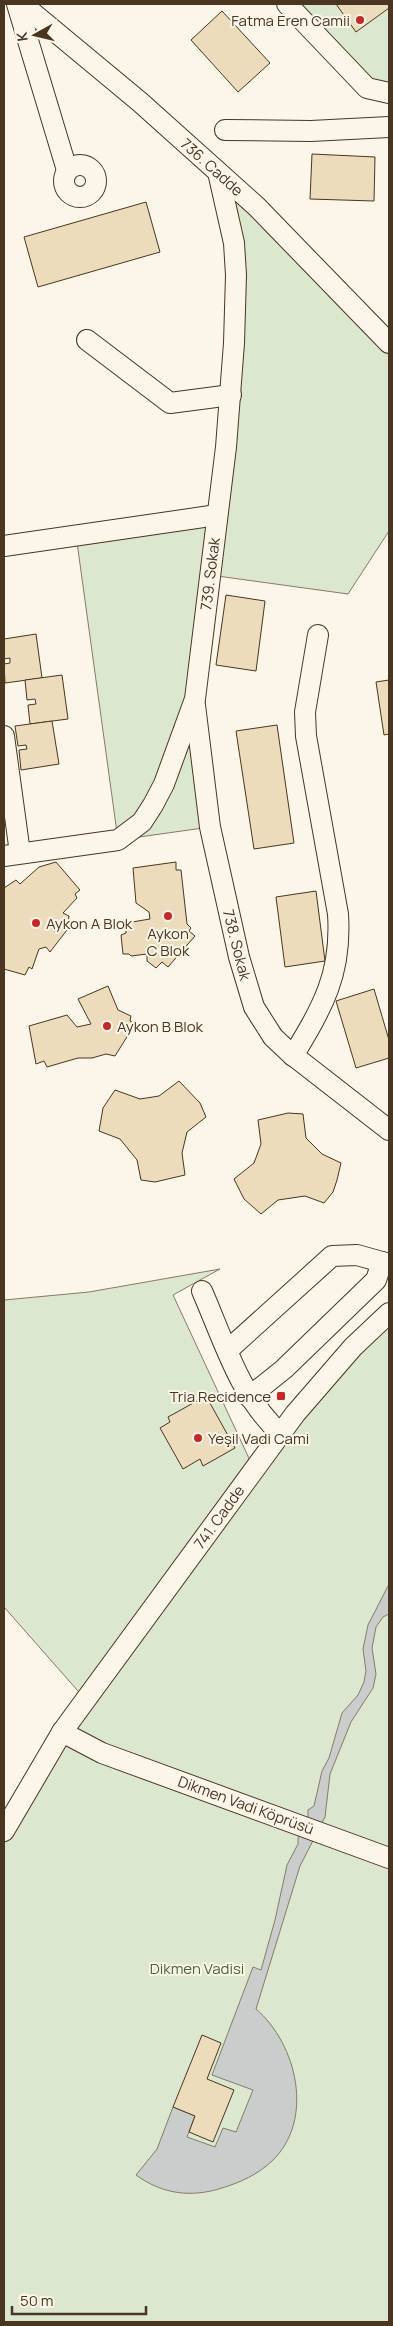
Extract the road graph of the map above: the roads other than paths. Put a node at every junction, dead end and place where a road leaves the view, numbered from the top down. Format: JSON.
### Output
{"nodes":[{"id":1,"x":17,"y":4,"type":"edge"},
{"id":2,"x":22,"y":4,"type":"edge"},
{"id":3,"x":287,"y":4,"type":"edge"},
{"id":4,"x":389,"y":93,"type":"edge"},
{"id":5,"x":389,"y":126,"type":"edge"},
{"id":6,"x":225,"y":130,"type":"dead end"},
{"id":7,"x":67,"y":170,"type":"dead end"},
{"id":8,"x":218,"y":172,"type":"junction"},
{"id":9,"x":87,"y":340,"type":"dead end"},
{"id":10,"x":389,"y":343,"type":"edge"},
{"id":11,"x":230,"y":395,"type":"junction"},
{"id":12,"x":217,"y":514,"type":"junction"},
{"id":13,"x":4,"y":546,"type":"edge"},
{"id":14,"x":318,"y":635,"type":"dead end"},
{"id":15,"x":195,"y":699,"type":"junction"},
{"id":16,"x":4,"y":736,"type":"edge"},
{"id":17,"x":12,"y":855,"type":"edge"},
{"id":18,"x":293,"y":1056,"type":"junction"},
{"id":19,"x":389,"y":1130,"type":"edge"},
{"id":20,"x":385,"y":1263,"type":"edge"},
{"id":21,"x":202,"y":1292,"type":"dead end"},
{"id":22,"x":389,"y":1313,"type":"edge"},
{"id":23,"x":228,"y":1350,"type":"junction"},
{"id":24,"x":249,"y":1397,"type":"junction"},
{"id":25,"x":281,"y":1434,"type":"junction"},
{"id":26,"x":62,"y":1732,"type":"junction"},
{"id":27,"x":4,"y":1830,"type":"edge"},
{"id":28,"x":389,"y":1858,"type":"edge"}],
"edges":[{"from":1,"to":7,"type":"street"},
{"from":2,"to":8,"type":"street","name":"736. Cadde"},
{"from":3,"to":4,"type":"street"},
{"from":5,"to":6,"type":"street"},
{"from":8,"to":10,"type":"street","name":"736. Cadde"},
{"from":8,"to":11,"type":"street","name":"739. Sokak"},
{"from":9,"to":11,"type":"street"},
{"from":11,"to":12,"type":"street","name":"739. Sokak"},
{"from":12,"to":13,"type":"street"},
{"from":12,"to":15,"type":"street","name":"739. Sokak"},
{"from":14,"to":18,"type":"street"},
{"from":15,"to":17,"type":"street","name":"739. Sokak"},
{"from":15,"to":18,"type":"street","name":"738. Sokak"},
{"from":16,"to":17,"type":"street"},
{"from":18,"to":19,"type":"street","name":"738. Sokak"},
{"from":20,"to":23,"type":"street"},
{"from":20,"to":24,"type":"street"},
{"from":21,"to":23,"type":"street"},
{"from":22,"to":25,"type":"street","name":"741. Cadde"},
{"from":23,"to":24,"type":"street"},
{"from":24,"to":25,"type":"street"},
{"from":25,"to":26,"type":"street","name":"741. Cadde"},
{"from":26,"to":27,"type":"street","name":"741. Cadde"},
{"from":26,"to":28,"type":"street","name":"Dikmen Vadi Köprüsü"}]}
